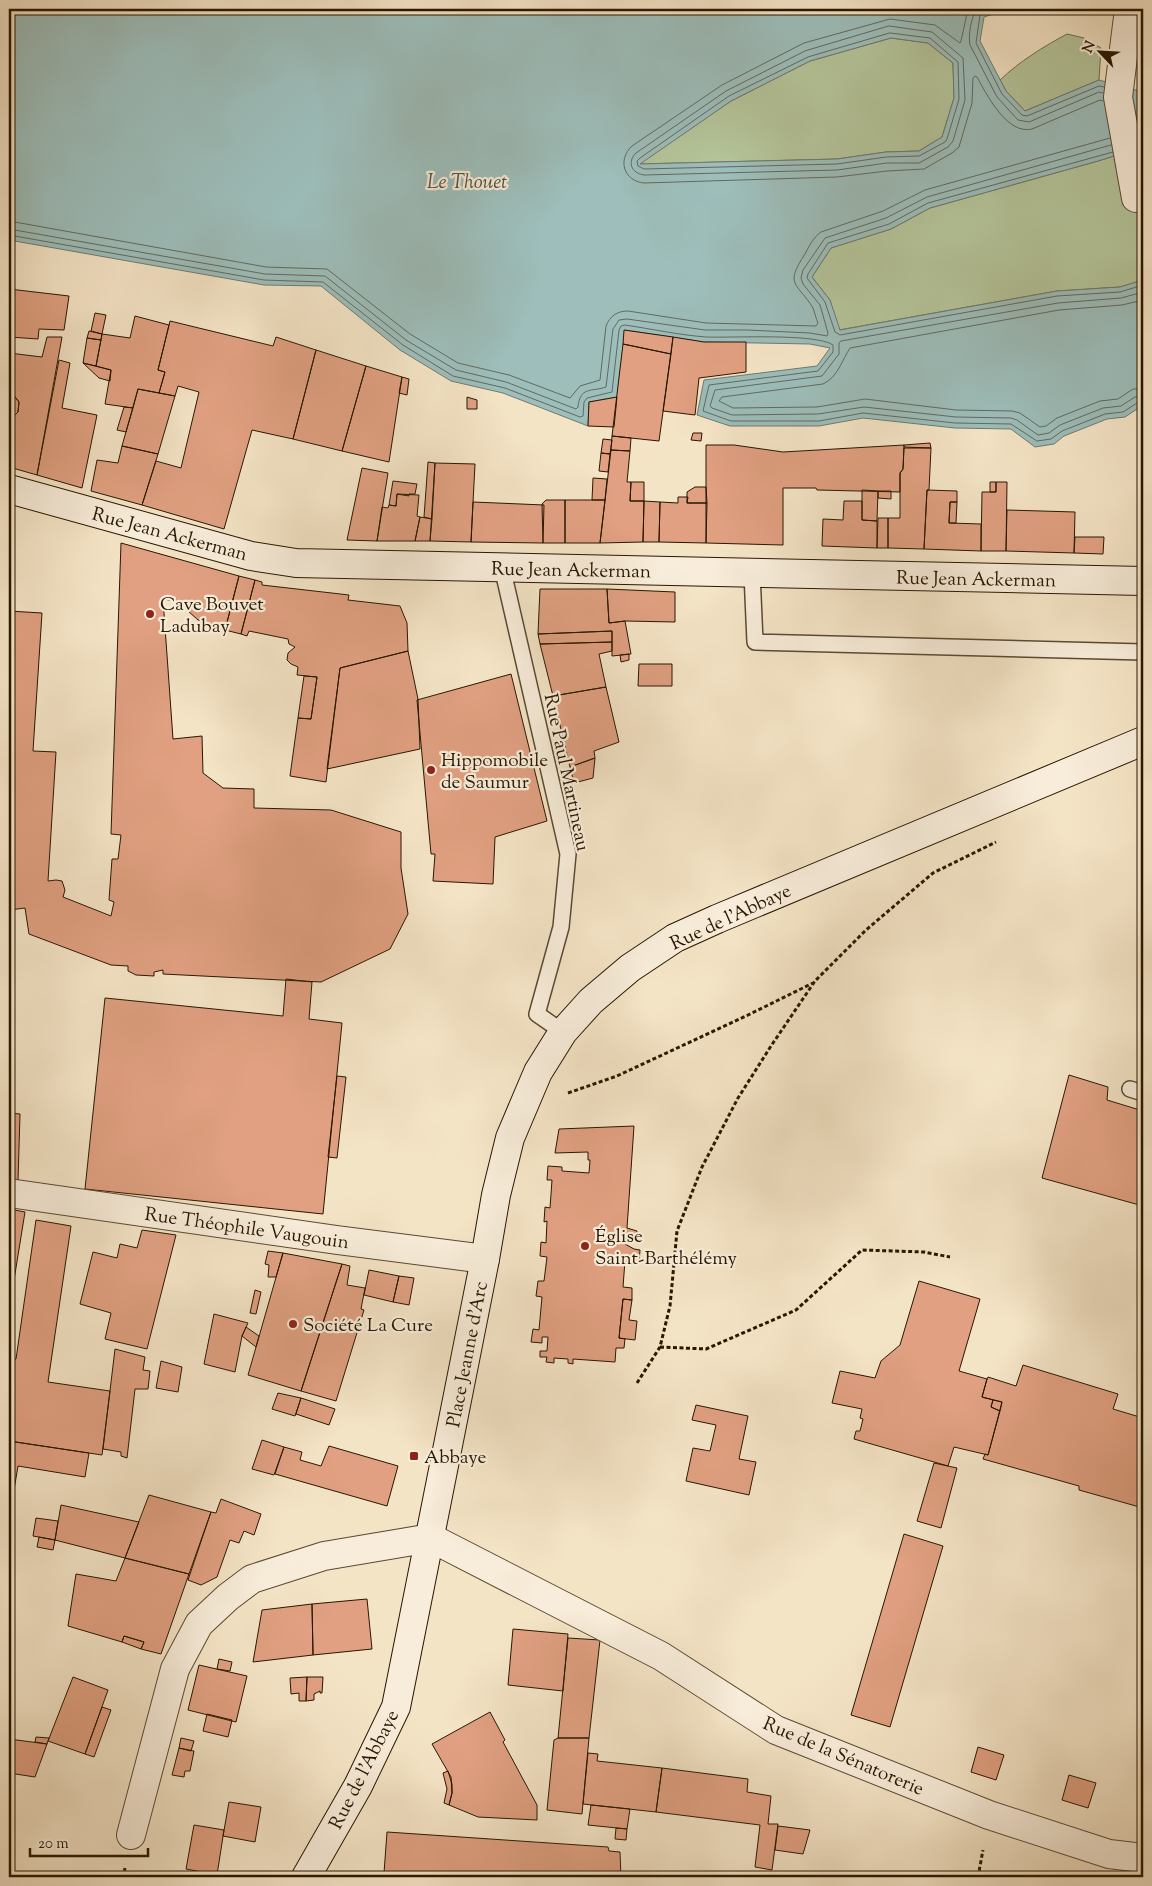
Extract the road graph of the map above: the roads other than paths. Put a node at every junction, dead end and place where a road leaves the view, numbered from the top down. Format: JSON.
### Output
{"nodes":[{"id":1,"x":1130,"y":9,"type":"edge"},
{"id":2,"x":1143,"y":196,"type":"edge"},
{"id":3,"x":9,"y":489,"type":"edge"},
{"id":4,"x":502,"y":567,"type":"junction"},
{"id":5,"x":752,"y":574,"type":"junction"},
{"id":6,"x":1143,"y":581,"type":"edge"},
{"id":7,"x":1143,"y":652,"type":"edge"},
{"id":8,"x":1143,"y":740,"type":"edge"},
{"id":9,"x":563,"y":1032,"type":"junction"},
{"id":10,"x":9,"y":1193,"type":"edge"},
{"id":11,"x":485,"y":1259,"type":"junction"},
{"id":12,"x":431,"y":1538,"type":"junction"},
{"id":13,"x":131,"y":1835,"type":"dead end"},
{"id":14,"x":1143,"y":1858,"type":"edge"},
{"id":15,"x":306,"y":1877,"type":"edge"}],
"edges":[{"from":1,"to":2,"type":"street"},
{"from":3,"to":4,"type":"street","name":"Rue Jean Ackerman"},
{"from":4,"to":5,"type":"street","name":"Rue Jean Ackerman"},
{"from":4,"to":9,"type":"lane","name":"Rue Paul Martineau"},
{"from":5,"to":6,"type":"street","name":"Rue Jean Ackerman"},
{"from":5,"to":7,"type":"lane"},
{"from":8,"to":9,"type":"street","name":"Rue de l'Abbaye"},
{"from":9,"to":11,"type":"street","name":"Rue de l'Abbaye"},
{"from":10,"to":11,"type":"street","name":"Rue Théophile Vaugouin"},
{"from":11,"to":12,"type":"street","name":"Place Jeanne d'Arc"},
{"from":12,"to":13,"type":"street"},
{"from":12,"to":14,"type":"street","name":"Rue de la Sénatorerie"},
{"from":12,"to":15,"type":"street","name":"Rue de l'Abbaye"}]}
